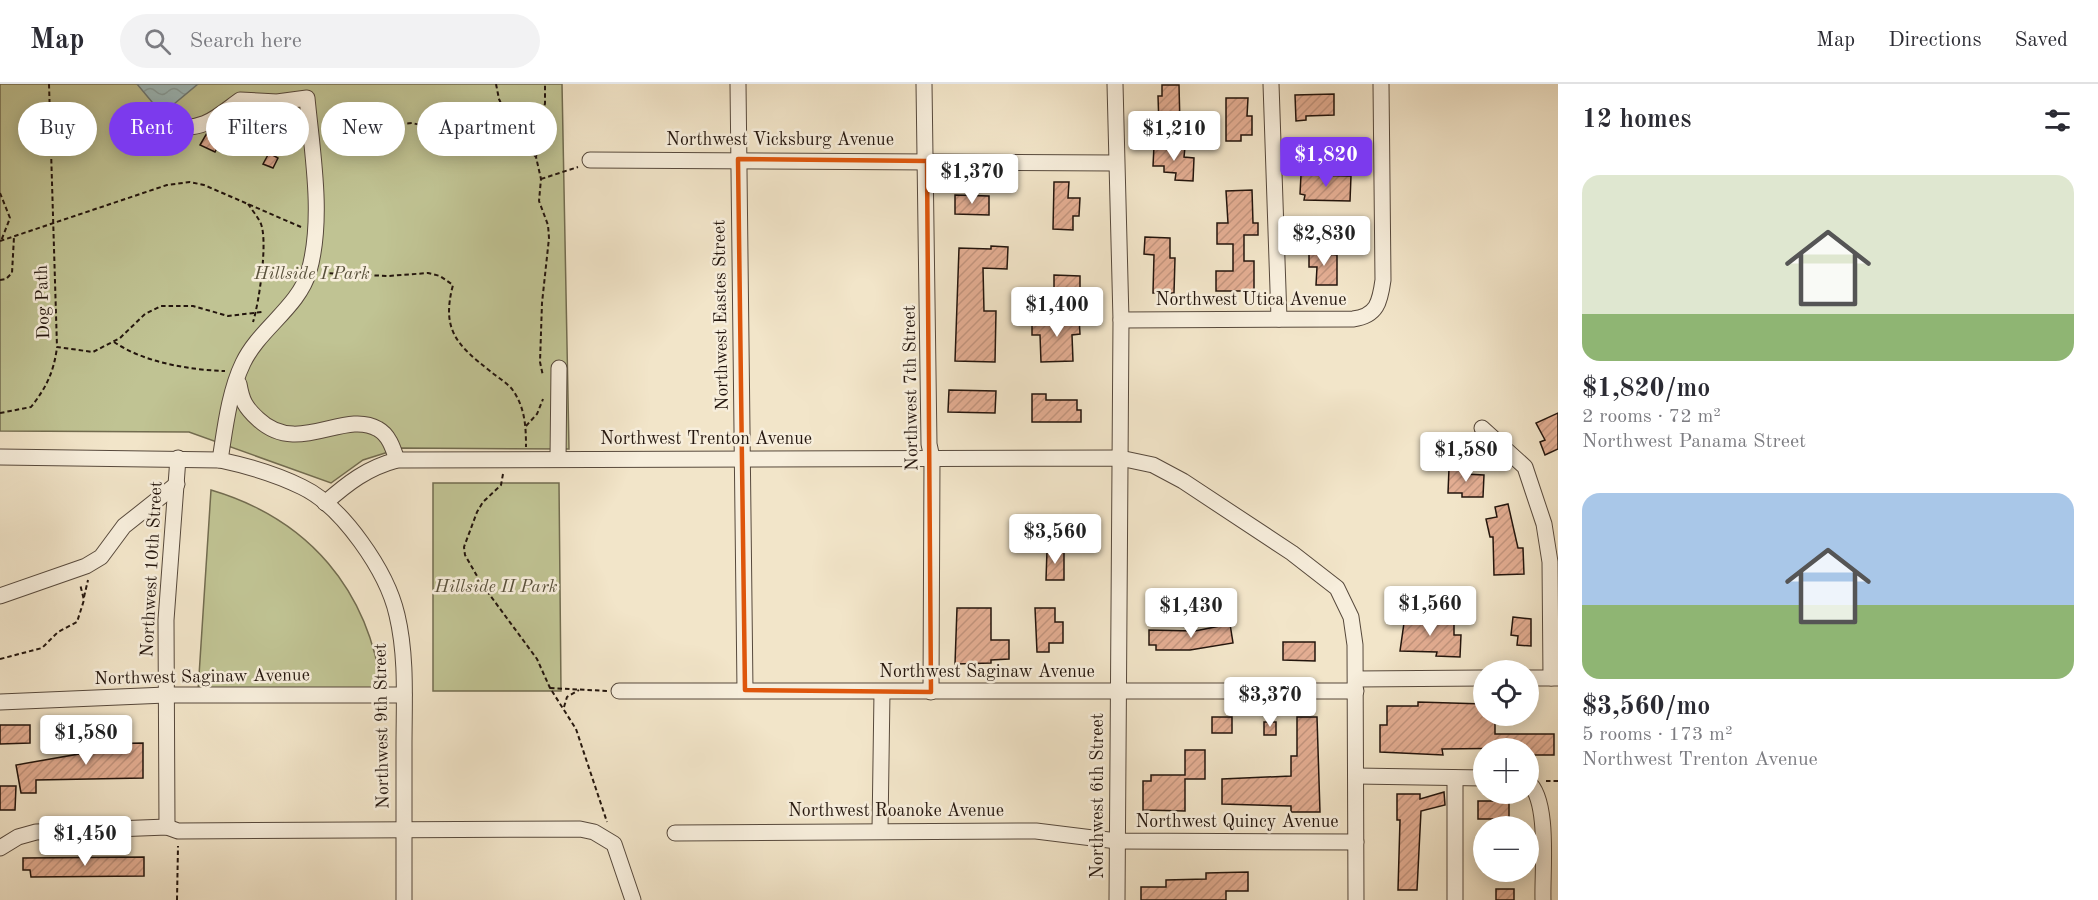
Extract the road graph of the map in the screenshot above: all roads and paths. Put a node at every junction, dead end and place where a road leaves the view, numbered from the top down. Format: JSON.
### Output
{"nodes":[{"id":1,"x":49,"y":84,"type":"edge"},
{"id":2,"x":496,"y":84,"type":"edge"},
{"id":3,"x":545,"y":84,"type":"edge"},
{"id":4,"x":738,"y":84,"type":"edge"},
{"id":5,"x":924,"y":84,"type":"edge"},
{"id":6,"x":1115,"y":84,"type":"edge"},
{"id":7,"x":1271,"y":84,"type":"edge"},
{"id":8,"x":1381,"y":84,"type":"edge"},
{"id":9,"x":500,"y":102,"type":"edge"},
{"id":10,"x":417,"y":124,"type":"edge"},
{"id":11,"x":194,"y":127,"type":"edge"},
{"id":12,"x":310,"y":131,"type":"junction"},
{"id":13,"x":536,"y":157,"type":"joint"},
{"id":14,"x":738,"y":159,"type":"junction"},
{"id":15,"x":590,"y":160,"type":"joint"},
{"id":16,"x":927,"y":161,"type":"junction"},
{"id":17,"x":1115,"y":163,"type":"junction"},
{"id":18,"x":541,"y":179,"type":"junction"},
{"id":19,"x":0,"y":193,"type":"edge"},
{"id":20,"x":248,"y":204,"type":"junction"},
{"id":21,"x":55,"y":223,"type":"junction"},
{"id":22,"x":314,"y":233,"type":"junction"},
{"id":23,"x":14,"y":237,"type":"junction"},
{"id":24,"x":0,"y":241,"type":"edge"},
{"id":25,"x":309,"y":272,"type":"junction"},
{"id":26,"x":0,"y":280,"type":"edge"},
{"id":27,"x":286,"y":307,"type":"junction"},
{"id":28,"x":256,"y":314,"type":"junction"},
{"id":29,"x":1279,"y":319,"type":"junction"},
{"id":30,"x":1120,"y":320,"type":"junction"},
{"id":31,"x":253,"y":324,"type":"dead end"},
{"id":32,"x":114,"y":342,"type":"junction"},
{"id":33,"x":57,"y":347,"type":"junction"},
{"id":34,"x":559,"y":368,"type":"dead end"},
{"id":35,"x":238,"y":378,"type":"junction"},
{"id":36,"x":545,"y":378,"type":"dead end"},
{"id":37,"x":545,"y":394,"type":"dead end"},
{"id":38,"x":0,"y":413,"type":"edge"},
{"id":39,"x":526,"y":426,"type":"junction"},
{"id":40,"x":1482,"y":428,"type":"dead end"},
{"id":41,"x":0,"y":457,"type":"edge"},
{"id":42,"x":178,"y":458,"type":"junction"},
{"id":43,"x":932,"y":458,"type":"junction"},
{"id":44,"x":1120,"y":458,"type":"junction"},
{"id":45,"x":503,"y":459,"type":"junction"},
{"id":46,"x":526,"y":459,"type":"junction"},
{"id":47,"x":558,"y":459,"type":"junction"},
{"id":48,"x":742,"y":459,"type":"junction"},
{"id":49,"x":220,"y":460,"type":"junction"},
{"id":50,"x":397,"y":460,"type":"junction"},
{"id":51,"x":177,"y":484,"type":"junction"},
{"id":52,"x":325,"y":503,"type":"junction"},
{"id":53,"x":79,"y":579,"type":"dead end"},
{"id":54,"x":0,"y":596,"type":"edge"},
{"id":55,"x":0,"y":659,"type":"edge"},
{"id":56,"x":1554,"y":678,"type":"edge"},
{"id":57,"x":1473,"y":679,"type":"edge"},
{"id":58,"x":1356,"y":685,"type":"junction"},
{"id":59,"x":550,"y":688,"type":"junction"},
{"id":60,"x":579,"y":690,"type":"junction"},
{"id":61,"x":745,"y":690,"type":"junction"},
{"id":62,"x":619,"y":691,"type":"joint"},
{"id":63,"x":882,"y":692,"type":"junction"},
{"id":64,"x":932,"y":692,"type":"junction"},
{"id":65,"x":1118,"y":692,"type":"junction"},
{"id":66,"x":166,"y":695,"type":"junction"},
{"id":67,"x":404,"y":695,"type":"junction"},
{"id":68,"x":0,"y":702,"type":"edge"},
{"id":69,"x":564,"y":708,"type":"junction"},
{"id":70,"x":1356,"y":776,"type":"junction"},
{"id":71,"x":1455,"y":778,"type":"junction"},
{"id":72,"x":1473,"y":778,"type":"edge"},
{"id":73,"x":1539,"y":800,"type":"edge"},
{"id":74,"x":172,"y":829,"type":"junction"},
{"id":75,"x":880,"y":830,"type":"junction"},
{"id":76,"x":403,"y":831,"type":"junction"},
{"id":77,"x":675,"y":833,"type":"dead end"},
{"id":78,"x":1118,"y":841,"type":"junction"},
{"id":79,"x":1356,"y":842,"type":"junction"},
{"id":80,"x":614,"y":844,"type":"junction"},
{"id":81,"x":0,"y":848,"type":"edge"},
{"id":82,"x":177,"y":900,"type":"edge"},
{"id":83,"x":404,"y":900,"type":"edge"},
{"id":84,"x":633,"y":900,"type":"edge"},
{"id":85,"x":1117,"y":900,"type":"edge"},
{"id":86,"x":1356,"y":900,"type":"edge"},
{"id":87,"x":1455,"y":900,"type":"edge"},
{"id":88,"x":1543,"y":900,"type":"edge"}],
"edges":[{"from":1,"to":21,"type":"path","name":"Dog Path"},
{"from":2,"to":9,"type":"path"},
{"from":3,"to":13,"type":"path"},
{"from":4,"to":14,"type":"street","name":"Northwest Eastes Street"},
{"from":5,"to":16,"type":"street","name":"Northwest 7th Street"},
{"from":6,"to":17,"type":"street"},
{"from":7,"to":29,"type":"street"},
{"from":8,"to":29,"type":"street","name":"Northwest Utica Avenue"},
{"from":10,"to":12,"type":"path"},
{"from":11,"to":12,"type":"street"},
{"from":12,"to":22,"type":"street"},
{"from":13,"to":18,"type":"path"},
{"from":14,"to":15,"type":"street","name":"Northwest Vicksburg Avenue"},
{"from":14,"to":16,"type":"street","name":"Northwest Vicksburg Avenue"},
{"from":14,"to":48,"type":"street","name":"Northwest Eastes Street"},
{"from":15,"to":18,"type":"path"},
{"from":16,"to":17,"type":"street","name":"Northwest Vicksburg Avenue"},
{"from":16,"to":43,"type":"street","name":"Northwest 7th Street"},
{"from":17,"to":30,"type":"street"},
{"from":18,"to":36,"type":"path"},
{"from":19,"to":24,"type":"path"},
{"from":20,"to":21,"type":"path"},
{"from":20,"to":22,"type":"path"},
{"from":20,"to":28,"type":"path"},
{"from":21,"to":23,"type":"path"},
{"from":21,"to":33,"type":"path","name":"Dog Path"},
{"from":22,"to":25,"type":"street"},
{"from":23,"to":24,"type":"path"},
{"from":23,"to":26,"type":"path"},
{"from":25,"to":27,"type":"street"},
{"from":25,"to":39,"type":"path"},
{"from":27,"to":28,"type":"path","name":"Dog Path"},
{"from":27,"to":35,"type":"street"},
{"from":28,"to":31,"type":"path"},
{"from":28,"to":32,"type":"path","name":"Dog Path"},
{"from":29,"to":30,"type":"street","name":"Northwest Utica Avenue"},
{"from":30,"to":44,"type":"street"},
{"from":32,"to":33,"type":"path","name":"Dog Path"},
{"from":32,"to":35,"type":"path"},
{"from":33,"to":38,"type":"path"},
{"from":34,"to":47,"type":"street"},
{"from":35,"to":49,"type":"street"},
{"from":35,"to":50,"type":"street"},
{"from":37,"to":39,"type":"path"},
{"from":39,"to":46,"type":"path"},
{"from":40,"to":56,"type":"street"},
{"from":41,"to":42,"type":"street"},
{"from":42,"to":49,"type":"street"},
{"from":42,"to":51,"type":"street","name":"Northwest 10th Street"},
{"from":43,"to":44,"type":"street","name":"Northwest Trenton Avenue"},
{"from":43,"to":48,"type":"street","name":"Northwest Trenton Avenue"},
{"from":43,"to":64,"type":"street","name":"Northwest 7th Street"},
{"from":44,"to":58,"type":"street","name":"Northwest Trenton Avenue"},
{"from":44,"to":65,"type":"street","name":"Northwest 6th Street"},
{"from":45,"to":46,"type":"street","name":"Northwest Trenton Avenue"},
{"from":45,"to":50,"type":"street","name":"Northwest Trenton Avenue"},
{"from":45,"to":59,"type":"path"},
{"from":46,"to":47,"type":"street","name":"Northwest Trenton Avenue"},
{"from":47,"to":48,"type":"street","name":"Northwest Trenton Avenue"},
{"from":48,"to":61,"type":"street","name":"Northwest Eastes Street"},
{"from":49,"to":52,"type":"street"},
{"from":50,"to":52,"type":"street","name":"Northwest Trenton Avenue"},
{"from":51,"to":54,"type":"street"},
{"from":51,"to":66,"type":"street","name":"Northwest 10th Street"},
{"from":52,"to":67,"type":"street","name":"Northwest 9th Street"},
{"from":53,"to":55,"type":"path"},
{"from":57,"to":58,"type":"street","name":"Northwest Saginaw Avenue"},
{"from":58,"to":65,"type":"street","name":"Northwest Saginaw Avenue"},
{"from":58,"to":70,"type":"street","name":"Northwest Trenton Avenue"},
{"from":59,"to":60,"type":"path"},
{"from":59,"to":69,"type":"path"},
{"from":60,"to":62,"type":"path"},
{"from":60,"to":69,"type":"path"},
{"from":61,"to":62,"type":"street","name":"Northwest Saginaw Avenue"},
{"from":61,"to":63,"type":"street","name":"Northwest Saginaw Avenue"},
{"from":63,"to":64,"type":"street","name":"Northwest Saginaw Avenue"},
{"from":63,"to":75,"type":"street"},
{"from":64,"to":65,"type":"street","name":"Northwest Saginaw Avenue"},
{"from":65,"to":78,"type":"street","name":"Northwest 6th Street"},
{"from":66,"to":67,"type":"street","name":"Northwest Saginaw Avenue"},
{"from":66,"to":68,"type":"street","name":"Northwest Saginaw Avenue"},
{"from":66,"to":74,"type":"street","name":"Northwest 10th Street"},
{"from":67,"to":76,"type":"street","name":"Northwest 9th Street"},
{"from":69,"to":80,"type":"path"},
{"from":70,"to":71,"type":"street"},
{"from":70,"to":79,"type":"street","name":"Northwest Trenton Avenue"},
{"from":71,"to":72,"type":"street"},
{"from":71,"to":87,"type":"street"},
{"from":73,"to":88,"type":"street"},
{"from":74,"to":76,"type":"street"},
{"from":74,"to":81,"type":"street"},
{"from":74,"to":82,"type":"path"},
{"from":75,"to":77,"type":"street","name":"Northwest Roanoke Avenue"},
{"from":75,"to":78,"type":"street","name":"Northwest Roanoke Avenue"},
{"from":76,"to":80,"type":"street"},
{"from":76,"to":83,"type":"street","name":"Northwest 9th Street"},
{"from":78,"to":79,"type":"street","name":"Northwest Quincy Avenue"},
{"from":78,"to":85,"type":"street","name":"Northwest 6th Street"},
{"from":79,"to":86,"type":"street","name":"Northwest Trenton Avenue"},
{"from":80,"to":84,"type":"street"}]}
